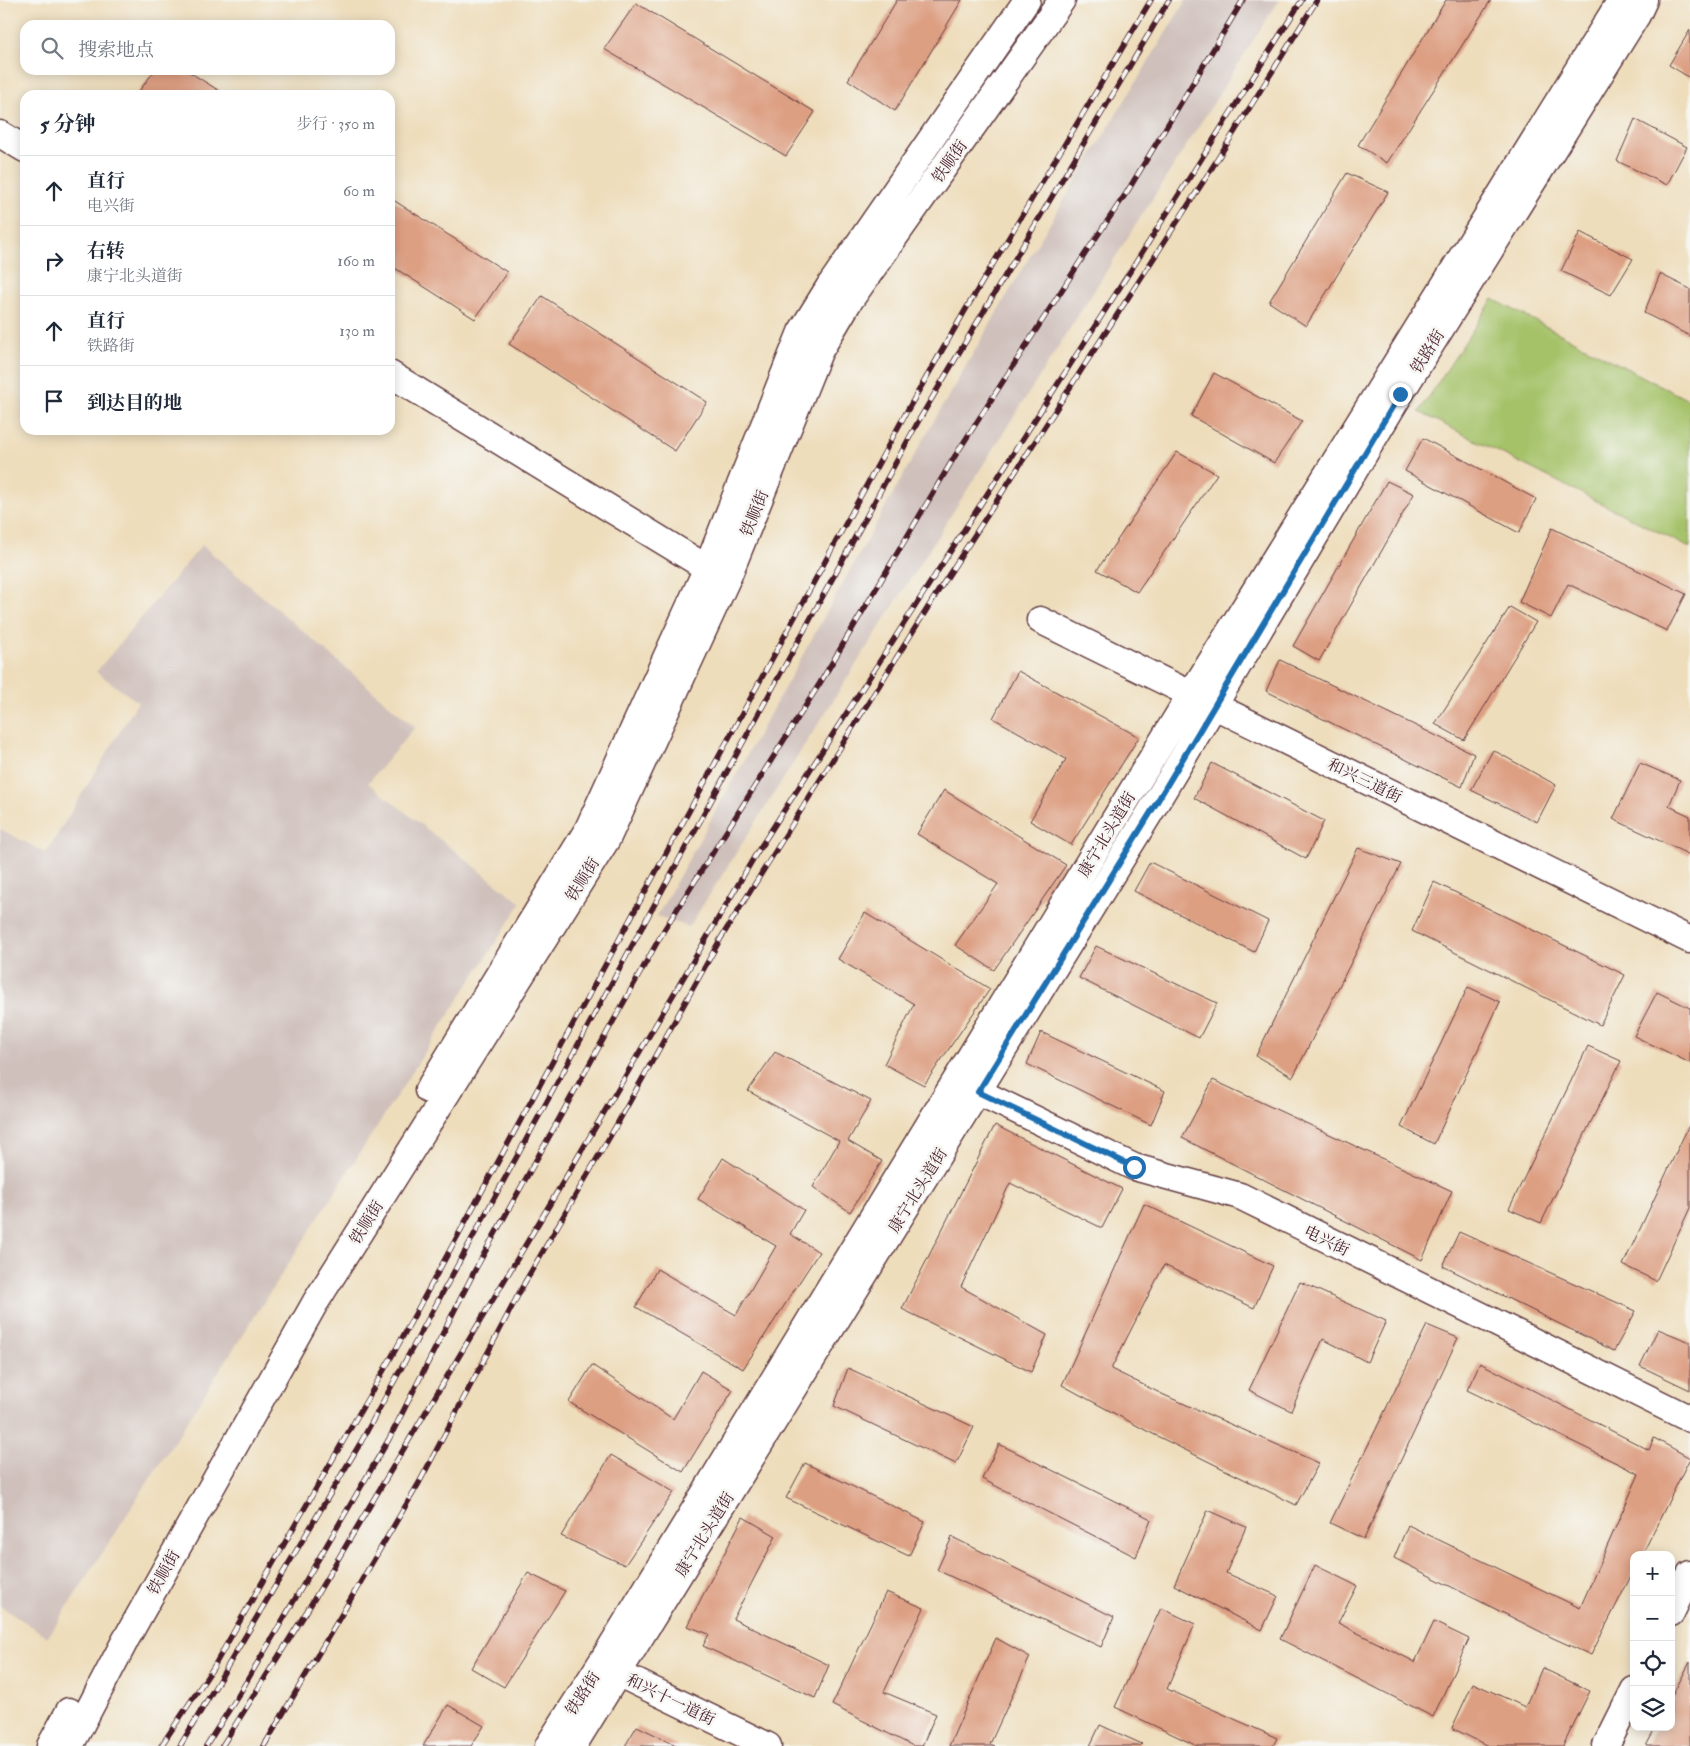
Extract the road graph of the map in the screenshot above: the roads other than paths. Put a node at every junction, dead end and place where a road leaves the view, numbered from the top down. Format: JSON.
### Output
{"nodes":[{"id":1,"x":1027,"y":0,"type":"edge"},
{"id":2,"x":1062,"y":0,"type":"edge"},
{"id":3,"x":1621,"y":0,"type":"edge"},
{"id":4,"x":1644,"y":0,"type":"edge"},
{"id":5,"x":0,"y":134,"type":"edge"},
{"id":6,"x":20,"y":146,"type":"edge"},
{"id":7,"x":395,"y":377,"type":"edge"},
{"id":8,"x":707,"y":568,"type":"junction"},
{"id":9,"x":1040,"y":620,"type":"dead end"},
{"id":10,"x":1202,"y":700,"type":"junction"},
{"id":11,"x":1690,"y":940,"type":"edge"},
{"id":12,"x":967,"y":1087,"type":"junction"},
{"id":13,"x":1690,"y":1418,"type":"edge"},
{"id":14,"x":1690,"y":1574,"type":"edge"},
{"id":15,"x":1675,"y":1605,"type":"edge"},
{"id":16,"x":609,"y":1669,"type":"junction"},
{"id":17,"x":1630,"y":1698,"type":"edge"},
{"id":18,"x":50,"y":1746,"type":"edge"},
{"id":19,"x":70,"y":1746,"type":"edge"},
{"id":20,"x":548,"y":1746,"type":"edge"},
{"id":21,"x":573,"y":1746,"type":"edge"},
{"id":22,"x":768,"y":1746,"type":"edge"},
{"id":23,"x":1606,"y":1746,"type":"edge"}],
"edges":[{"from":1,"to":8,"type":"main road","name":"铁顺街"},
{"from":2,"to":19,"type":"main road","name":"铁顺街"},
{"from":3,"to":10,"type":"main road","name":"铁路街"},
{"from":4,"to":10,"type":"main road","name":"铁路街"},
{"from":5,"to":6,"type":"main road"},
{"from":7,"to":8,"type":"main road"},
{"from":8,"to":18,"type":"main road","name":"铁顺街"},
{"from":9,"to":10,"type":"main road","name":"和兴三道街"},
{"from":10,"to":11,"type":"main road","name":"和兴三道街"},
{"from":10,"to":12,"type":"main road","name":"康宁北头道街"},
{"from":12,"to":13,"type":"main road","name":"电兴街"},
{"from":12,"to":16,"type":"main road","name":"康宁北头道街"},
{"from":14,"to":15,"type":"main road"},
{"from":16,"to":20,"type":"main road","name":"铁路街"},
{"from":16,"to":21,"type":"main road","name":"铁路街"},
{"from":16,"to":22,"type":"main road","name":"和兴十一道街"},
{"from":17,"to":23,"type":"main road"}]}
